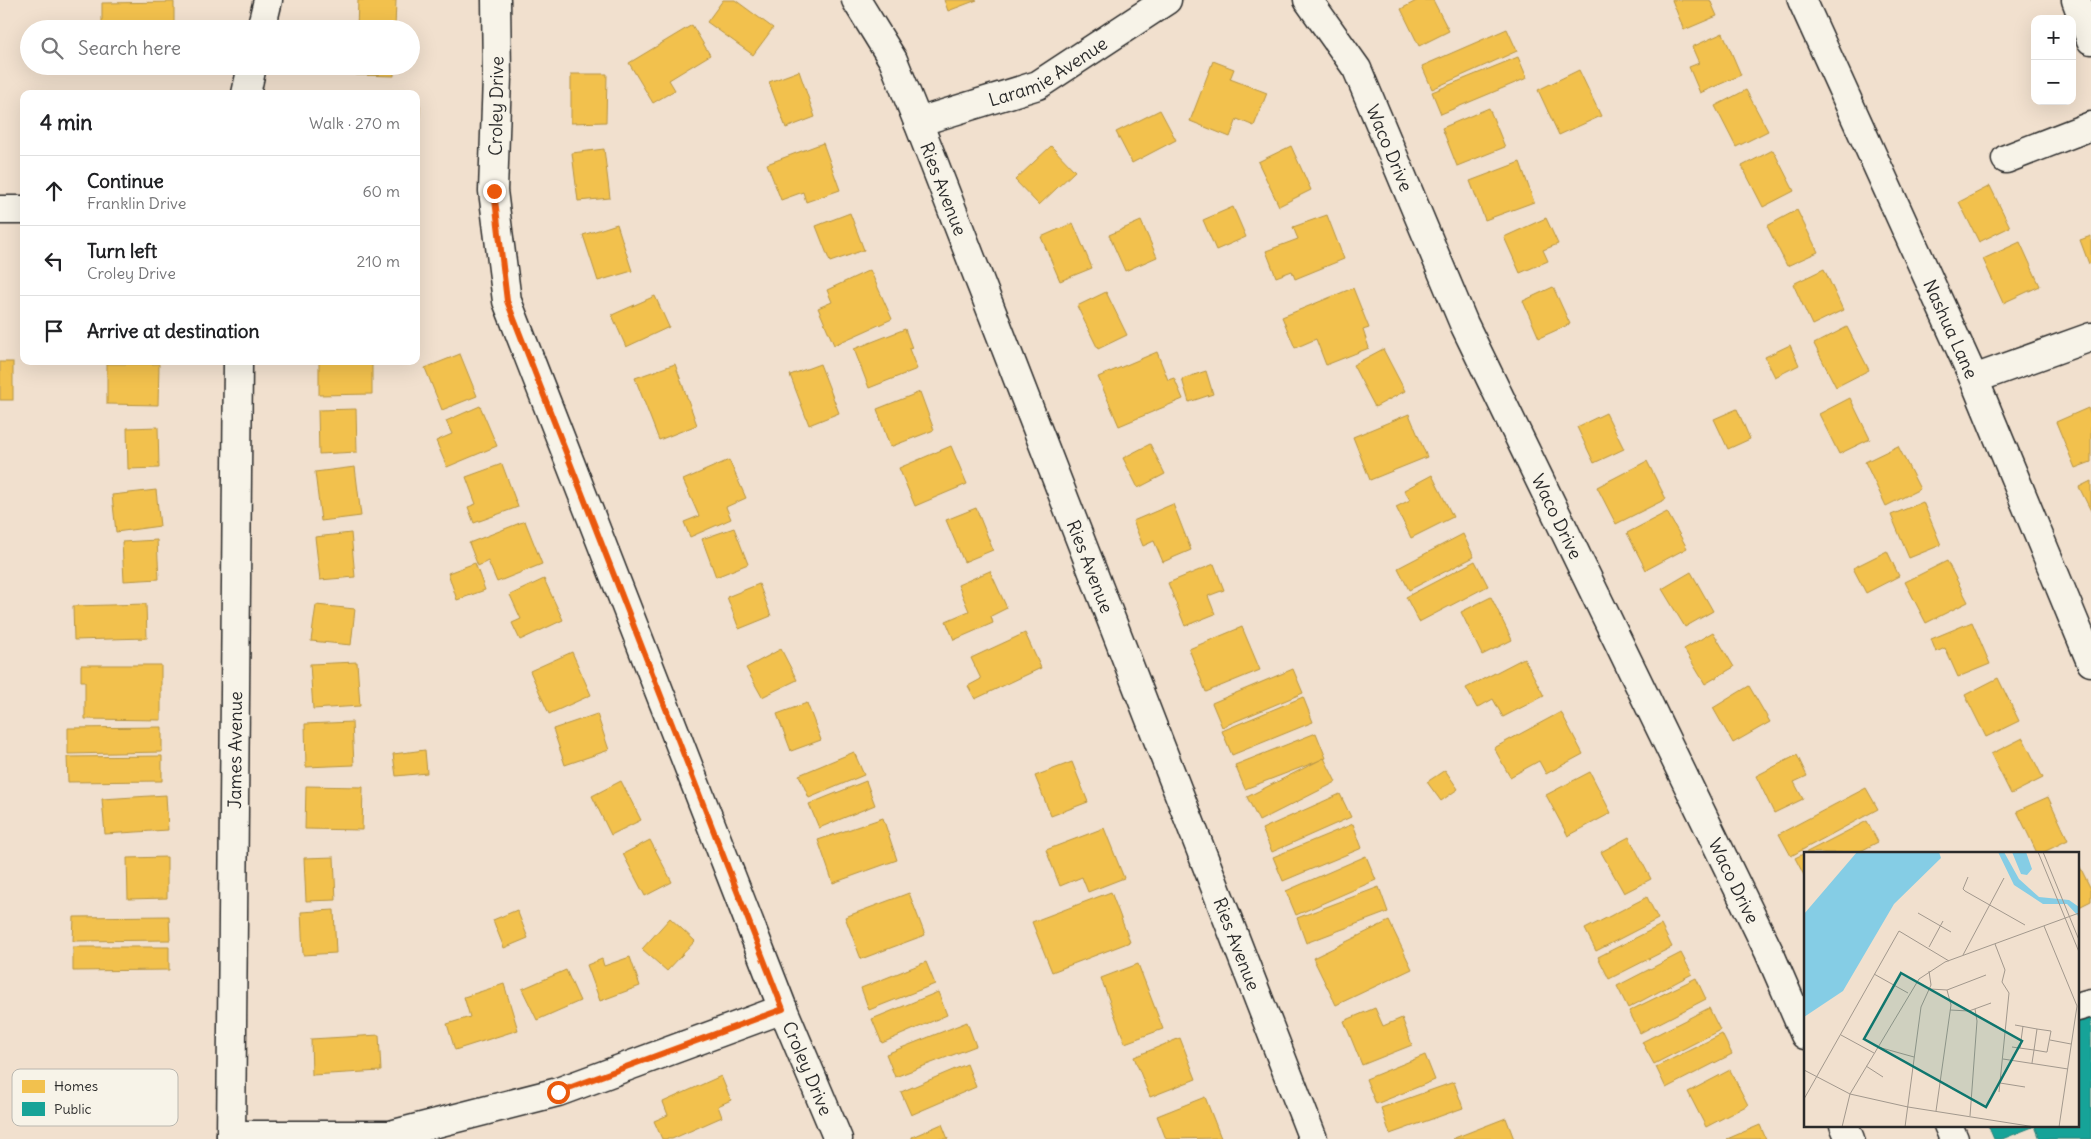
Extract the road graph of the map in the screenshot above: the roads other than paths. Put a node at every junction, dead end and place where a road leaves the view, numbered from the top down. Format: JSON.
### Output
{"nodes":[{"id":1,"x":268,"y":0,"type":"edge"},
{"id":2,"x":496,"y":0,"type":"edge"},
{"id":3,"x":856,"y":0,"type":"edge"},
{"id":4,"x":1167,"y":0,"type":"edge"},
{"id":5,"x":1308,"y":0,"type":"edge"},
{"id":6,"x":1802,"y":0,"type":"edge"},
{"id":7,"x":2076,"y":0,"type":"edge"},
{"id":8,"x":263,"y":20,"type":"edge"},
{"id":9,"x":2091,"y":40,"type":"edge"},
{"id":10,"x":250,"y":75,"type":"edge"},
{"id":11,"x":247,"y":90,"type":"edge"},
{"id":12,"x":918,"y":122,"type":"junction"},
{"id":13,"x":2091,"y":126,"type":"edge"},
{"id":14,"x":2006,"y":159,"type":"dead end"},
{"id":15,"x":0,"y":210,"type":"edge"},
{"id":16,"x":20,"y":210,"type":"edge"},
{"id":17,"x":2091,"y":337,"type":"edge"},
{"id":18,"x":238,"y":365,"type":"edge"},
{"id":19,"x":1974,"y":380,"type":"junction"},
{"id":20,"x":2091,"y":662,"type":"edge"},
{"id":21,"x":2091,"y":1002,"type":"edge"},
{"id":22,"x":2078,"y":1007,"type":"edge"},
{"id":23,"x":783,"y":1009,"type":"junction"},
{"id":24,"x":1804,"y":1033,"type":"edge"},
{"id":25,"x":1844,"y":1126,"type":"edge"},
{"id":26,"x":1948,"y":1126,"type":"edge"},
{"id":27,"x":231,"y":1137,"type":"edge"},
{"id":28,"x":838,"y":1139,"type":"edge"},
{"id":29,"x":1312,"y":1139,"type":"edge"},
{"id":30,"x":1850,"y":1139,"type":"edge"},
{"id":31,"x":1954,"y":1139,"type":"edge"}],
"edges":[{"from":1,"to":8,"type":"street"},
{"from":2,"to":23,"type":"street","name":"Croley Drive"},
{"from":3,"to":12,"type":"street","name":"Ries Avenue"},
{"from":4,"to":12,"type":"street","name":"Laramie Avenue"},
{"from":5,"to":24,"type":"street","name":"Waco Drive"},
{"from":6,"to":19,"type":"street","name":"Nashua Lane"},
{"from":7,"to":9,"type":"street"},
{"from":10,"to":11,"type":"street"},
{"from":12,"to":29,"type":"street","name":"Ries Avenue"},
{"from":13,"to":14,"type":"street"},
{"from":15,"to":16,"type":"street"},
{"from":17,"to":19,"type":"street"},
{"from":18,"to":27,"type":"street","name":"James Avenue"},
{"from":19,"to":20,"type":"street","name":"Nashua Lane"},
{"from":21,"to":22,"type":"street"},
{"from":23,"to":27,"type":"street"},
{"from":23,"to":28,"type":"street","name":"Croley Drive"},
{"from":25,"to":30,"type":"street"},
{"from":26,"to":31,"type":"street"}]}
